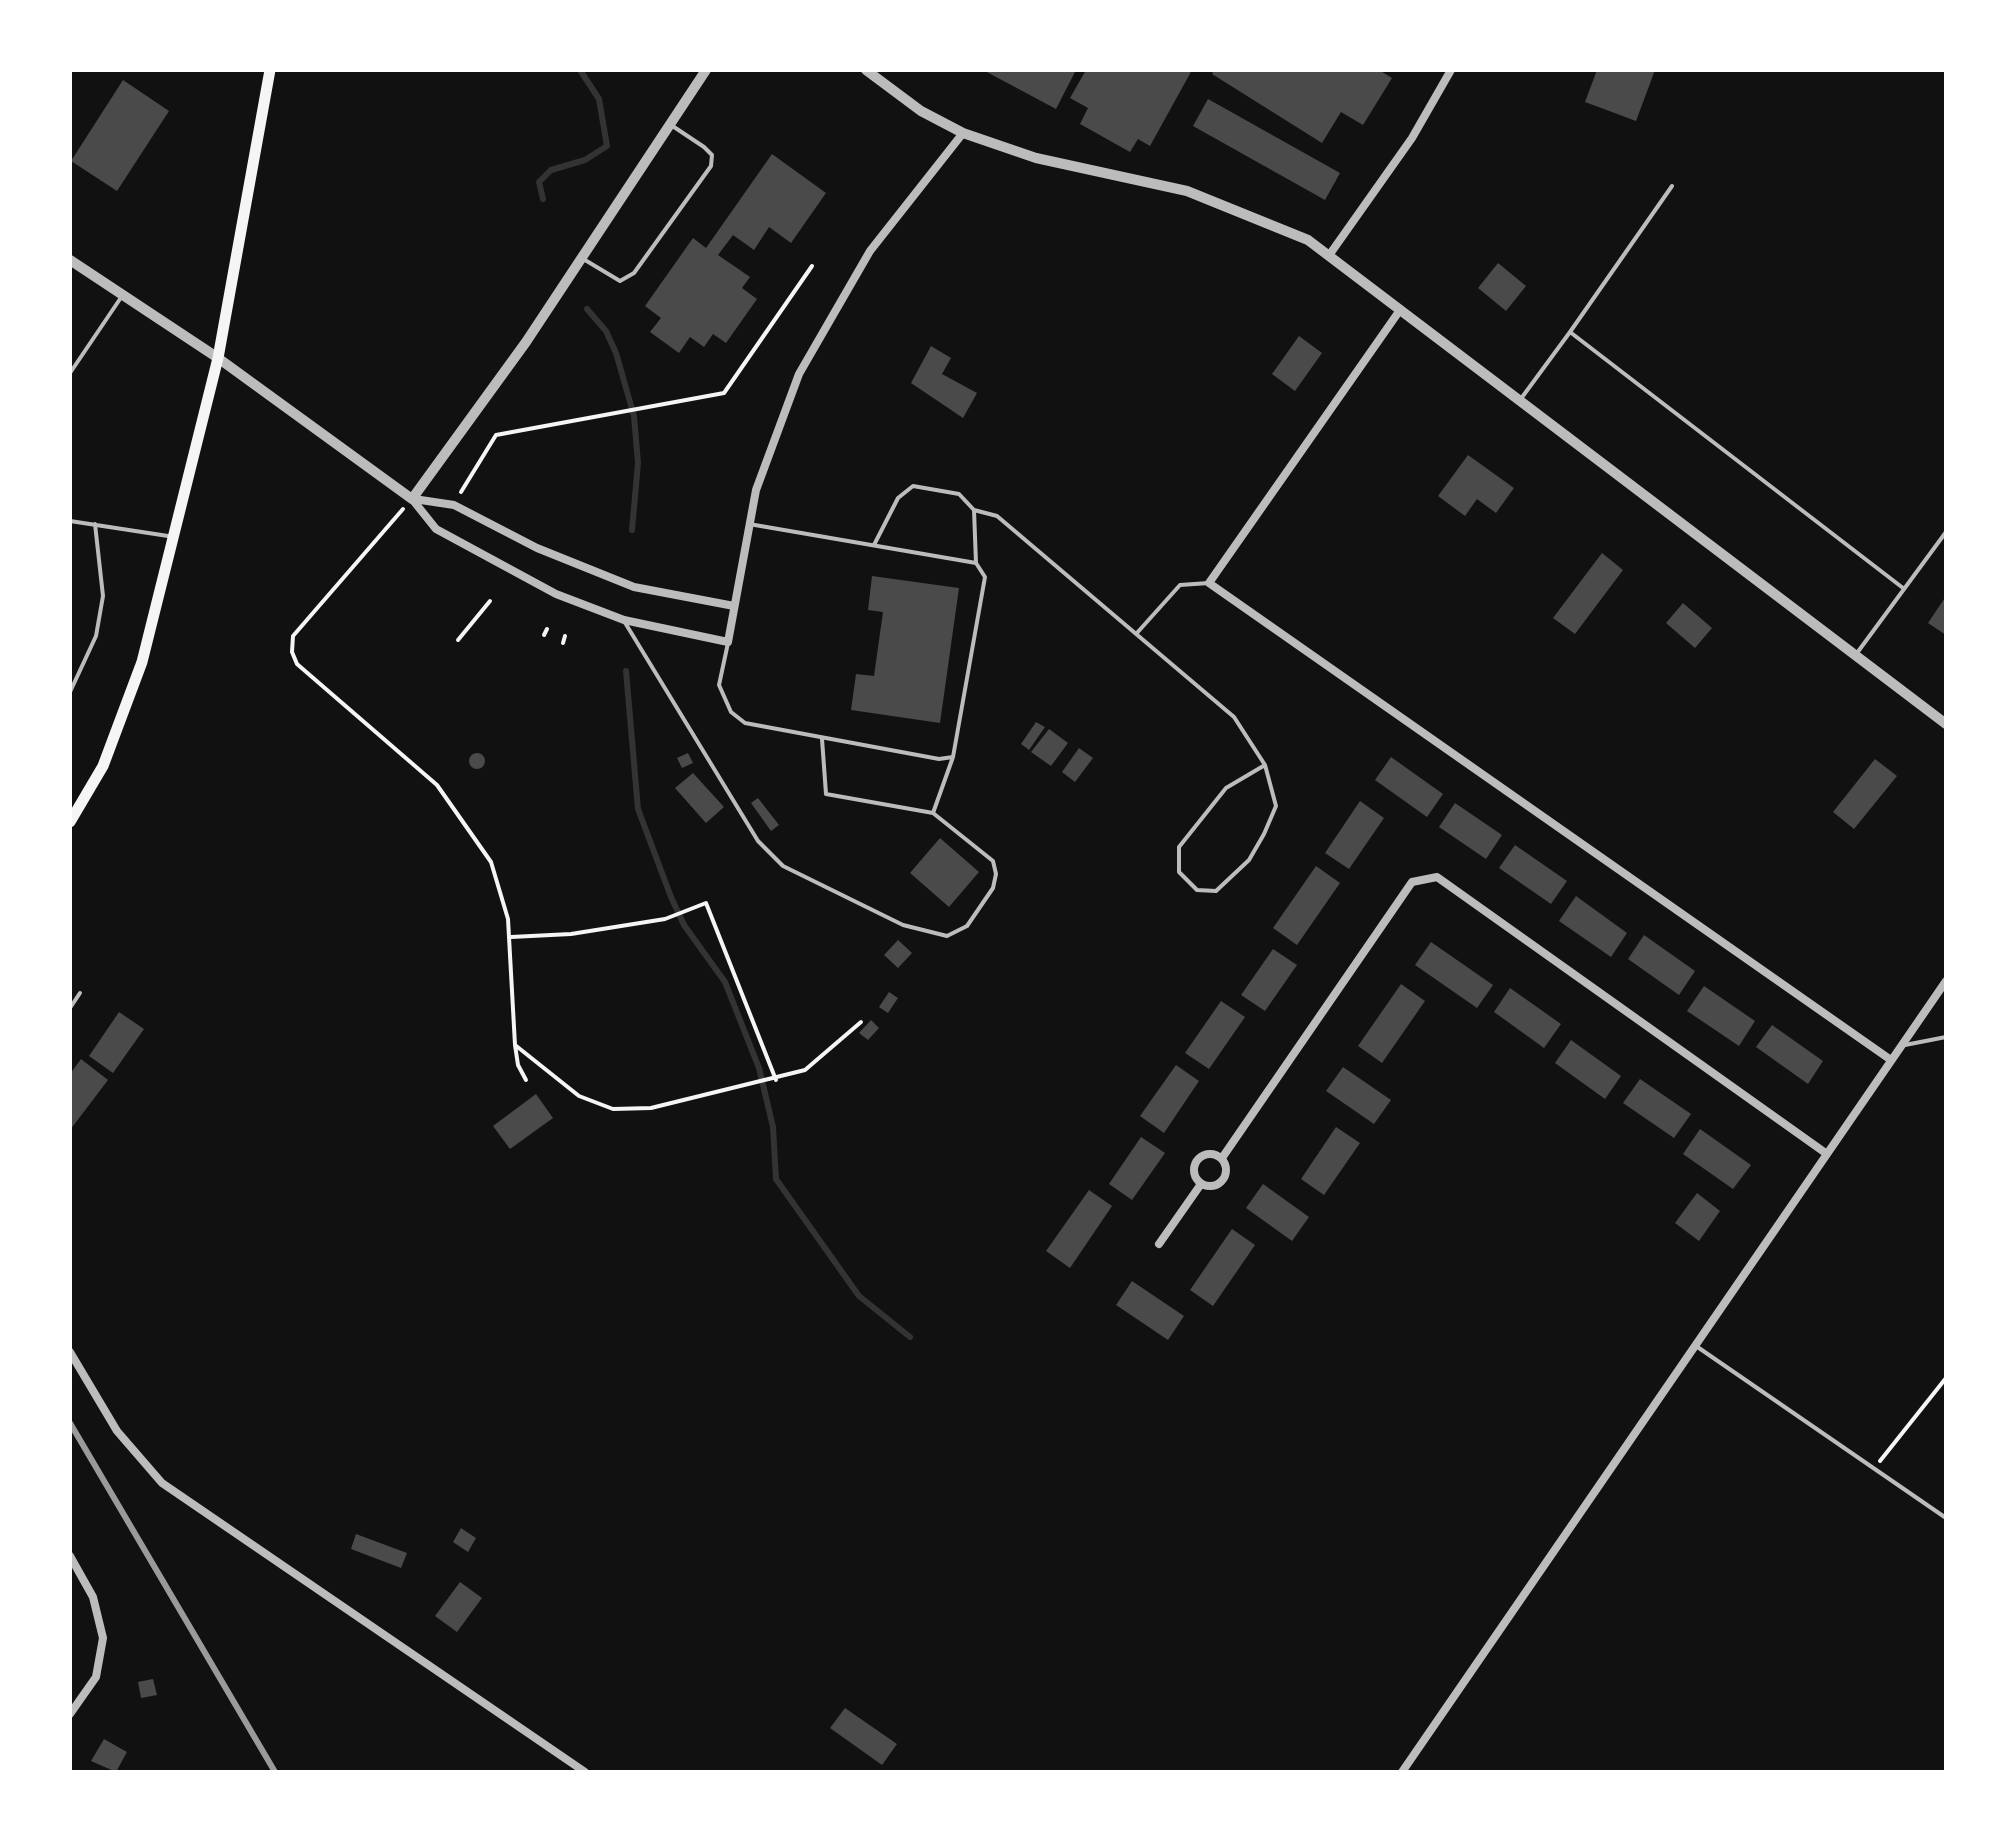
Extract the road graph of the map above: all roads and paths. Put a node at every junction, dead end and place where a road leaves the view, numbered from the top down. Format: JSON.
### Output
{"nodes":[{"id":1,"x":270,"y":70,"type":"edge"},
{"id":2,"x":706,"y":70,"type":"edge"},
{"id":3,"x":866,"y":70,"type":"edge"},
{"id":4,"x":1451,"y":70,"type":"edge"},
{"id":5,"x":671,"y":124,"type":"junction"},
{"id":6,"x":962,"y":133,"type":"junction"},
{"id":7,"x":1672,"y":186,"type":"dead end"},
{"id":8,"x":1330,"y":254,"type":"junction"},
{"id":9,"x":581,"y":257,"type":"junction"},
{"id":10,"x":70,"y":260,"type":"edge"},
{"id":11,"x":812,"y":266,"type":"dead end"},
{"id":12,"x":123,"y":295,"type":"junction"},
{"id":13,"x":1400,"y":310,"type":"junction"},
{"id":14,"x":1570,"y":332,"type":"junction"},
{"id":15,"x":218,"y":358,"type":"junction"},
{"id":16,"x":70,"y":373,"type":"edge"},
{"id":17,"x":1520,"y":400,"type":"junction"},
{"id":18,"x":412,"y":499,"type":"junction"},
{"id":19,"x":454,"y":505,"type":"junction"},
{"id":20,"x":974,"y":510,"type":"junction"},
{"id":21,"x":70,"y":521,"type":"edge"},
{"id":22,"x":95,"y":524,"type":"junction"},
{"id":23,"x":749,"y":524,"type":"junction"},
{"id":24,"x":1946,"y":532,"type":"edge"},
{"id":25,"x":173,"y":537,"type":"junction"},
{"id":26,"x":874,"y":545,"type":"junction"},
{"id":27,"x":976,"y":563,"type":"junction"},
{"id":28,"x":1209,"y":584,"type":"junction"},
{"id":29,"x":1902,"y":588,"type":"junction"},
{"id":30,"x":490,"y":601,"type":"dead end"},
{"id":31,"x":734,"y":606,"type":"junction"},
{"id":32,"x":624,"y":620,"type":"junction"},
{"id":33,"x":547,"y":628,"type":"dead end"},
{"id":34,"x":544,"y":635,"type":"dead end"},
{"id":35,"x":1135,"y":635,"type":"junction"},
{"id":36,"x":565,"y":636,"type":"dead end"},
{"id":37,"x":458,"y":640,"type":"dead end"},
{"id":38,"x":728,"y":642,"type":"junction"},
{"id":39,"x":563,"y":643,"type":"dead end"},
{"id":40,"x":1856,"y":655,"type":"junction"},
{"id":41,"x":70,"y":692,"type":"edge"},
{"id":42,"x":1946,"y":724,"type":"edge"},
{"id":43,"x":822,"y":739,"type":"junction"},
{"id":44,"x":954,"y":757,"type":"junction"},
{"id":45,"x":1265,"y":764,"type":"junction"},
{"id":46,"x":933,"y":813,"type":"junction"},
{"id":47,"x":70,"y":822,"type":"edge"},
{"id":48,"x":509,"y":937,"type":"junction"},
{"id":49,"x":1946,"y":981,"type":"edge"},
{"id":50,"x":80,"y":993,"type":"dead end"},
{"id":51,"x":70,"y":1008,"type":"edge"},
{"id":52,"x":861,"y":1022,"type":"dead end"},
{"id":53,"x":1946,"y":1037,"type":"edge"},
{"id":54,"x":515,"y":1045,"type":"junction"},
{"id":55,"x":1900,"y":1046,"type":"junction"},
{"id":56,"x":1891,"y":1060,"type":"junction"},
{"id":57,"x":526,"y":1080,"type":"dead end"},
{"id":58,"x":776,"y":1080,"type":"junction"},
{"id":59,"x":1827,"y":1154,"type":"junction"},
{"id":60,"x":1222,"y":1158,"type":"junction"},
{"id":61,"x":1201,"y":1184,"type":"junction"},
{"id":62,"x":1159,"y":1244,"type":"dead end"},
{"id":63,"x":1696,"y":1346,"type":"junction"},
{"id":64,"x":70,"y":1352,"type":"edge"},
{"id":65,"x":1946,"y":1378,"type":"edge"},
{"id":66,"x":1874,"y":1468,"type":"junction"},
{"id":67,"x":1946,"y":1518,"type":"edge"},
{"id":68,"x":70,"y":1556,"type":"edge"},
{"id":69,"x":70,"y":1714,"type":"edge"},
{"id":70,"x":585,"y":1772,"type":"edge"},
{"id":71,"x":1402,"y":1772,"type":"edge"}],
"edges":[{"from":1,"to":15,"type":"main road"},
{"from":2,"to":5,"type":"street"},
{"from":3,"to":6,"type":"street"},
{"from":4,"to":8,"type":"street"},
{"from":5,"to":9,"type":"street"},
{"from":5,"to":9,"type":"lane"},
{"from":6,"to":8,"type":"street"},
{"from":6,"to":23,"type":"street"},
{"from":7,"to":14,"type":"lane"},
{"from":8,"to":13,"type":"street"},
{"from":9,"to":18,"type":"street"},
{"from":10,"to":12,"type":"street"},
{"from":11,"to":19,"type":"path"},
{"from":12,"to":15,"type":"street"},
{"from":12,"to":16,"type":"lane"},
{"from":13,"to":17,"type":"street"},
{"from":13,"to":28,"type":"street"},
{"from":14,"to":17,"type":"lane"},
{"from":14,"to":29,"type":"lane"},
{"from":15,"to":18,"type":"street"},
{"from":15,"to":25,"type":"main road"},
{"from":17,"to":40,"type":"street"},
{"from":18,"to":19,"type":"street"},
{"from":18,"to":32,"type":"street"},
{"from":18,"to":48,"type":"path"},
{"from":19,"to":31,"type":"street"},
{"from":20,"to":26,"type":"lane"},
{"from":20,"to":27,"type":"lane"},
{"from":20,"to":35,"type":"lane"},
{"from":21,"to":22,"type":"lane"},
{"from":22,"to":25,"type":"lane"},
{"from":22,"to":41,"type":"lane"},
{"from":23,"to":26,"type":"lane"},
{"from":23,"to":31,"type":"street"},
{"from":24,"to":29,"type":"lane"},
{"from":25,"to":47,"type":"main road"},
{"from":26,"to":27,"type":"lane"},
{"from":27,"to":44,"type":"lane"},
{"from":28,"to":35,"type":"lane"},
{"from":28,"to":56,"type":"street"},
{"from":29,"to":40,"type":"lane"},
{"from":30,"to":37,"type":"path"},
{"from":31,"to":38,"type":"street"},
{"from":32,"to":38,"type":"street"},
{"from":32,"to":46,"type":"lane"},
{"from":33,"to":34,"type":"path"},
{"from":35,"to":45,"type":"lane"},
{"from":36,"to":39,"type":"path"},
{"from":38,"to":43,"type":"lane"},
{"from":40,"to":42,"type":"street"},
{"from":43,"to":44,"type":"lane"},
{"from":43,"to":46,"type":"lane"},
{"from":44,"to":46,"type":"lane"},
{"from":45,"to":45,"type":"lane"},
{"from":48,"to":54,"type":"path"},
{"from":48,"to":58,"type":"path"},
{"from":49,"to":55,"type":"street"},
{"from":50,"to":51,"type":"lane"},
{"from":52,"to":58,"type":"path"},
{"from":53,"to":55,"type":"lane"},
{"from":54,"to":57,"type":"path"},
{"from":54,"to":58,"type":"path"},
{"from":55,"to":56,"type":"street"},
{"from":56,"to":59,"type":"street"},
{"from":59,"to":60,"type":"street"},
{"from":59,"to":63,"type":"street"},
{"from":60,"to":61,"type":"street"},
{"from":60,"to":61,"type":"street"},
{"from":61,"to":62,"type":"street"},
{"from":63,"to":66,"type":"lane"},
{"from":63,"to":71,"type":"street"},
{"from":64,"to":70,"type":"street"},
{"from":65,"to":66,"type":"path"},
{"from":66,"to":67,"type":"lane"},
{"from":68,"to":69,"type":"street"}]}
